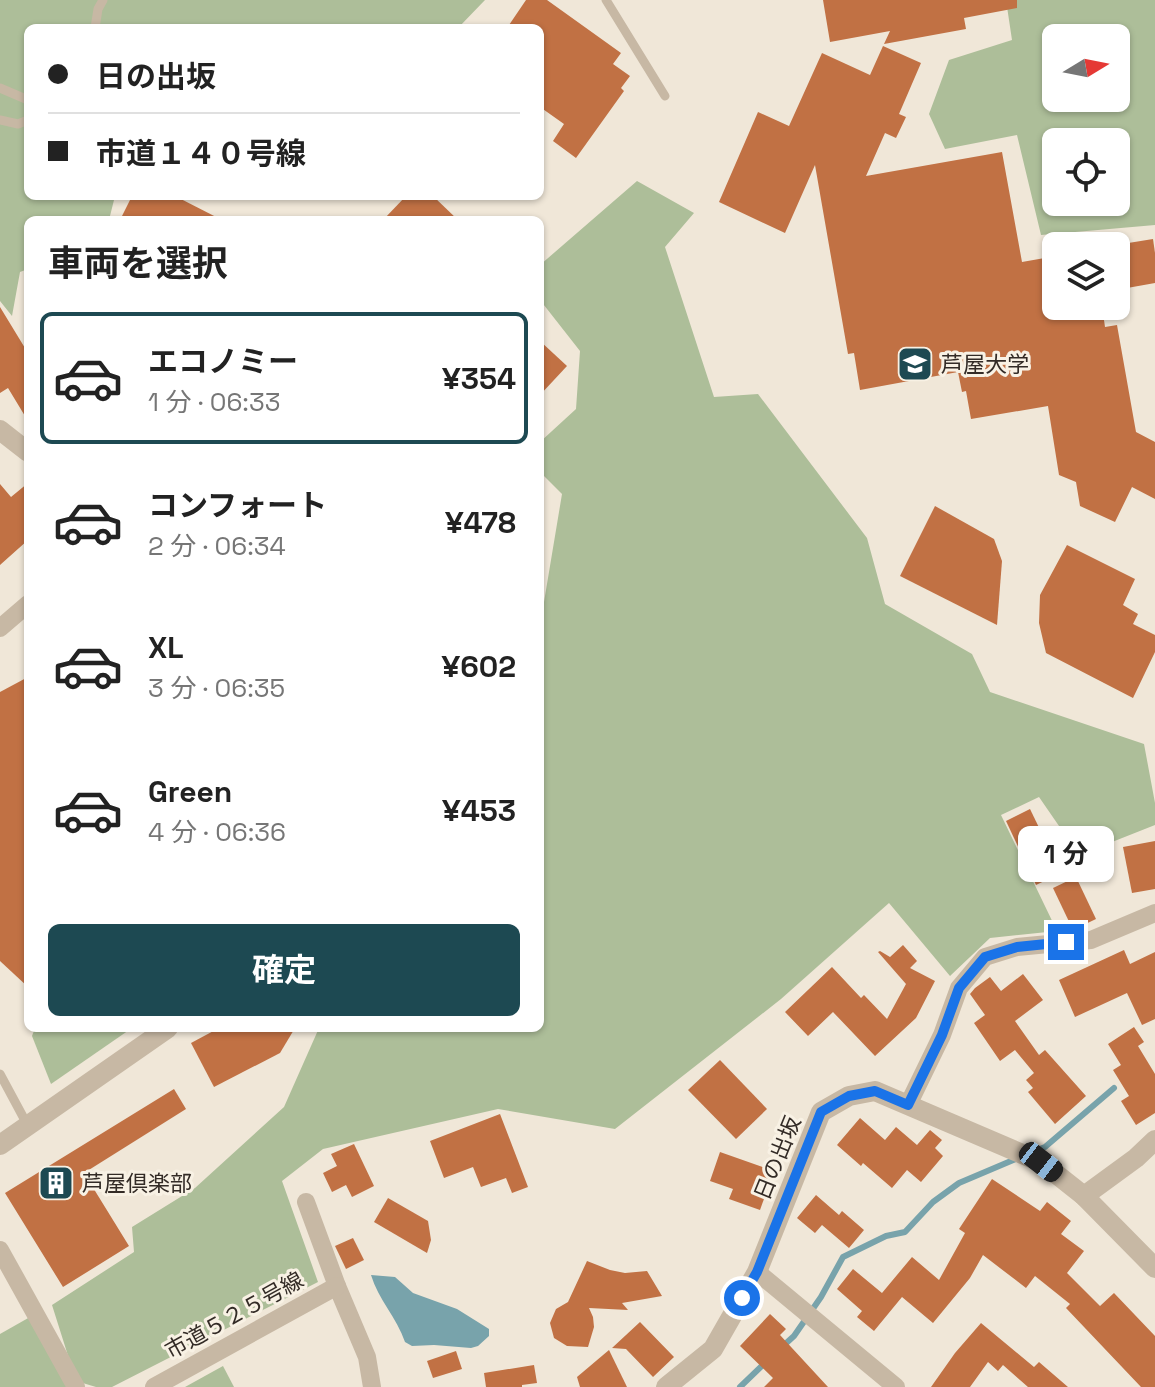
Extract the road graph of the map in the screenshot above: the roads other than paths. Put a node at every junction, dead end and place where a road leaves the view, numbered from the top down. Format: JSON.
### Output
{"nodes":[{"id":1,"x":103,"y":0,"type":"edge"},
{"id":2,"x":606,"y":0,"type":"edge"},
{"id":3,"x":96,"y":24,"type":"edge"},
{"id":4,"x":0,"y":88,"type":"edge"},
{"id":5,"x":665,"y":96,"type":"dead end"},
{"id":6,"x":24,"y":98,"type":"edge"},
{"id":7,"x":0,"y":120,"type":"edge"},
{"id":8,"x":24,"y":122,"type":"edge"},
{"id":9,"x":0,"y":430,"type":"edge"},
{"id":10,"x":24,"y":449,"type":"edge"},
{"id":11,"x":24,"y":607,"type":"edge"},
{"id":12,"x":0,"y":628,"type":"edge"},
{"id":13,"x":1155,"y":913,"type":"edge"},
{"id":14,"x":162,"y":1032,"type":"edge"},
{"id":15,"x":0,"y":1074,"type":"edge"},
{"id":16,"x":908,"y":1105,"type":"junction"},
{"id":17,"x":28,"y":1126,"type":"junction"},
{"id":18,"x":1155,"y":1140,"type":"edge"},
{"id":19,"x":0,"y":1145,"type":"edge"},
{"id":20,"x":1084,"y":1196,"type":"junction"},
{"id":21,"x":306,"y":1202,"type":"dead end"},
{"id":22,"x":0,"y":1250,"type":"edge"},
{"id":23,"x":1155,"y":1268,"type":"edge"},
{"id":24,"x":757,"y":1272,"type":"junction"},
{"id":25,"x":337,"y":1286,"type":"junction"},
{"id":26,"x":76,"y":1387,"type":"edge"},
{"id":27,"x":154,"y":1387,"type":"edge"},
{"id":28,"x":372,"y":1387,"type":"edge"},
{"id":29,"x":666,"y":1387,"type":"edge"},
{"id":30,"x":896,"y":1387,"type":"edge"}],
"edges":[{"from":1,"to":3,"type":"lane"},
{"from":2,"to":5,"type":"lane"},
{"from":4,"to":6,"type":"lane"},
{"from":7,"to":8,"type":"lane"},
{"from":9,"to":10,"type":"street"},
{"from":11,"to":12,"type":"street"},
{"from":13,"to":16,"type":"street"},
{"from":14,"to":17,"type":"street"},
{"from":15,"to":17,"type":"lane"},
{"from":16,"to":20,"type":"street","name":"日の出坂"},
{"from":16,"to":24,"type":"street","name":"日の出坂"},
{"from":17,"to":19,"type":"street"},
{"from":18,"to":20,"type":"street"},
{"from":20,"to":23,"type":"street","name":"日の出坂"},
{"from":21,"to":25,"type":"street"},
{"from":22,"to":26,"type":"street"},
{"from":24,"to":29,"type":"street","name":"日の出坂"},
{"from":24,"to":30,"type":"street"},
{"from":25,"to":27,"type":"street","name":"市道５２５号線"},
{"from":25,"to":28,"type":"street"}]}
